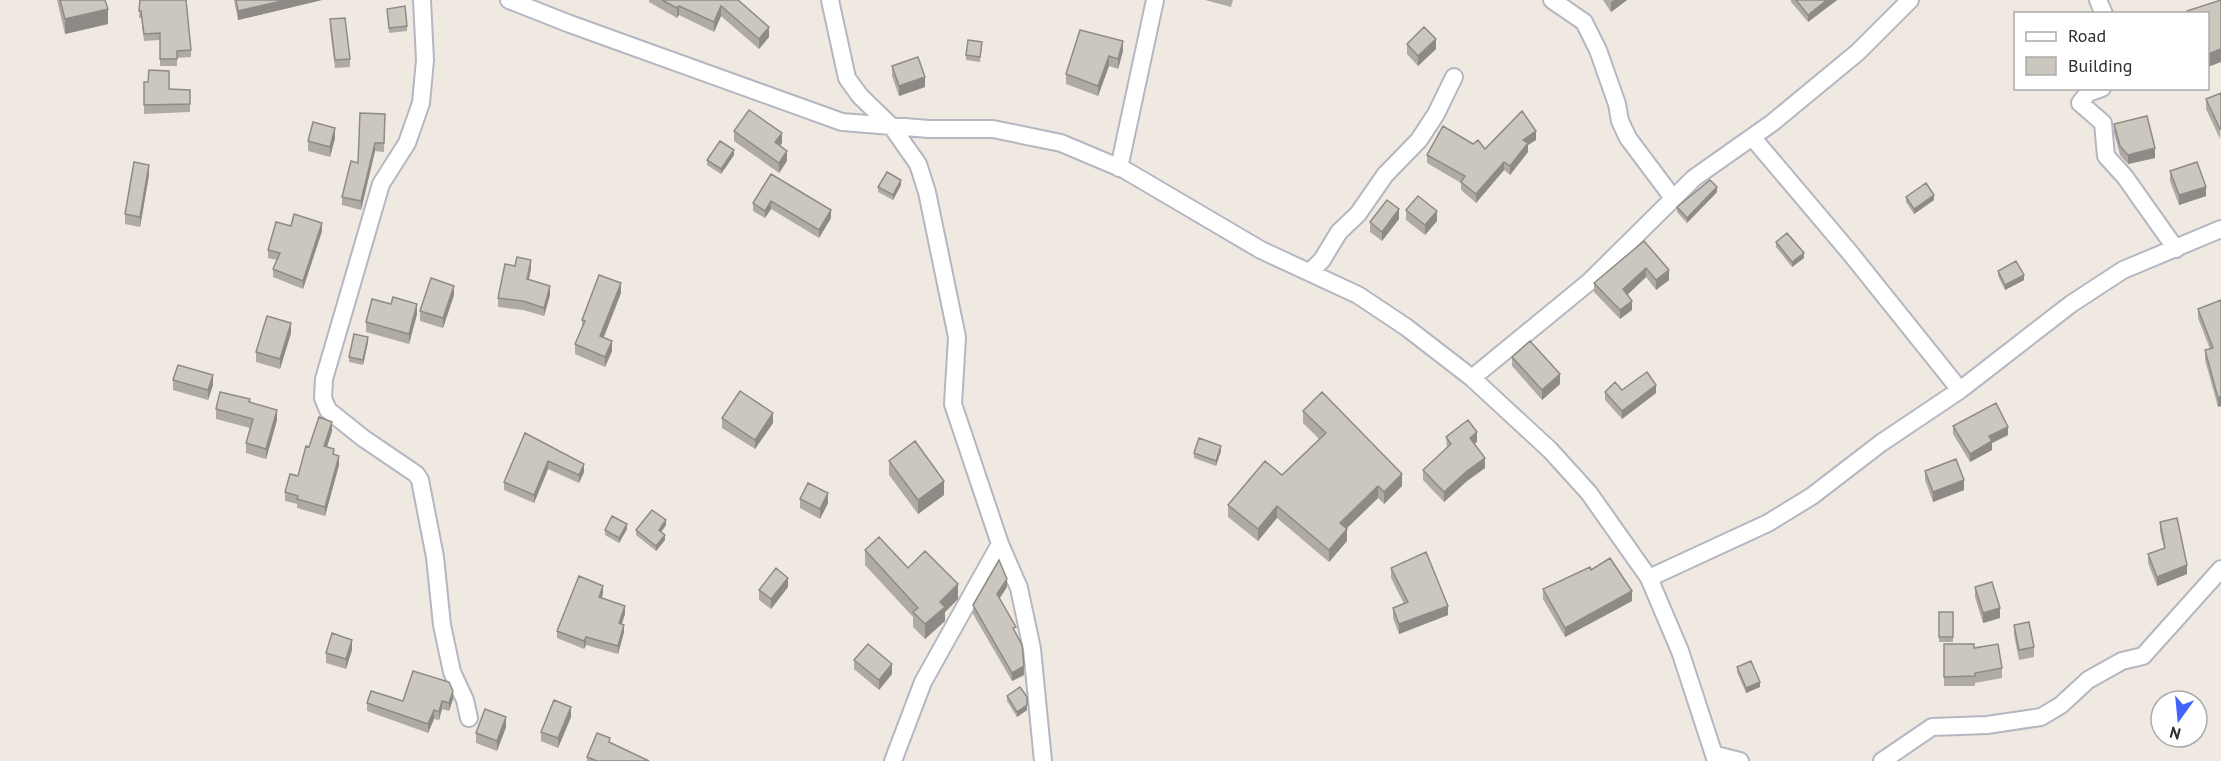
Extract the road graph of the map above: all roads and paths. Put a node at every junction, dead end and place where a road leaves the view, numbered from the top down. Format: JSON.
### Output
{"nodes":[{"id":1,"x":422,"y":0,"type":"edge"},
{"id":2,"x":509,"y":0,"type":"edge"},
{"id":3,"x":830,"y":0,"type":"edge"},
{"id":4,"x":1155,"y":0,"type":"edge"},
{"id":5,"x":1552,"y":0,"type":"edge"},
{"id":6,"x":1910,"y":0,"type":"edge"},
{"id":7,"x":1454,"y":77,"type":"dead end"},
{"id":8,"x":2096,"y":90,"type":"edge"},
{"id":9,"x":892,"y":127,"type":"junction"},
{"id":10,"x":1752,"y":137,"type":"junction"},
{"id":11,"x":1119,"y":168,"type":"junction"},
{"id":12,"x":1673,"y":198,"type":"junction"},
{"id":13,"x":2221,"y":229,"type":"edge"},
{"id":14,"x":2176,"y":249,"type":"junction"},
{"id":15,"x":1310,"y":272,"type":"junction"},
{"id":16,"x":1472,"y":378,"type":"junction"},
{"id":17,"x":1960,"y":390,"type":"junction"},
{"id":18,"x":1000,"y":544,"type":"junction"},
{"id":19,"x":2221,"y":568,"type":"edge"},
{"id":20,"x":1649,"y":578,"type":"junction"},
{"id":21,"x":469,"y":718,"type":"dead end"},
{"id":22,"x":1716,"y":758,"type":"edge"},
{"id":23,"x":893,"y":761,"type":"edge"},
{"id":24,"x":1042,"y":761,"type":"edge"},
{"id":25,"x":1740,"y":761,"type":"edge"},
{"id":26,"x":1882,"y":761,"type":"edge"}],
"edges":[{"from":1,"to":21,"type":"street"},
{"from":2,"to":9,"type":"street"},
{"from":3,"to":9,"type":"street"},
{"from":4,"to":11,"type":"street"},
{"from":5,"to":12,"type":"street"},
{"from":6,"to":10,"type":"street"},
{"from":7,"to":15,"type":"street"},
{"from":8,"to":14,"type":"street"},
{"from":9,"to":11,"type":"street"},
{"from":9,"to":18,"type":"street"},
{"from":10,"to":12,"type":"street"},
{"from":10,"to":17,"type":"street"},
{"from":11,"to":15,"type":"street"},
{"from":12,"to":16,"type":"street"},
{"from":13,"to":14,"type":"street"},
{"from":14,"to":17,"type":"street"},
{"from":15,"to":16,"type":"street"},
{"from":16,"to":20,"type":"street"},
{"from":17,"to":20,"type":"street"},
{"from":18,"to":23,"type":"street"},
{"from":18,"to":24,"type":"street"},
{"from":19,"to":26,"type":"street"},
{"from":20,"to":22,"type":"street"},
{"from":22,"to":25,"type":"street"}]}
